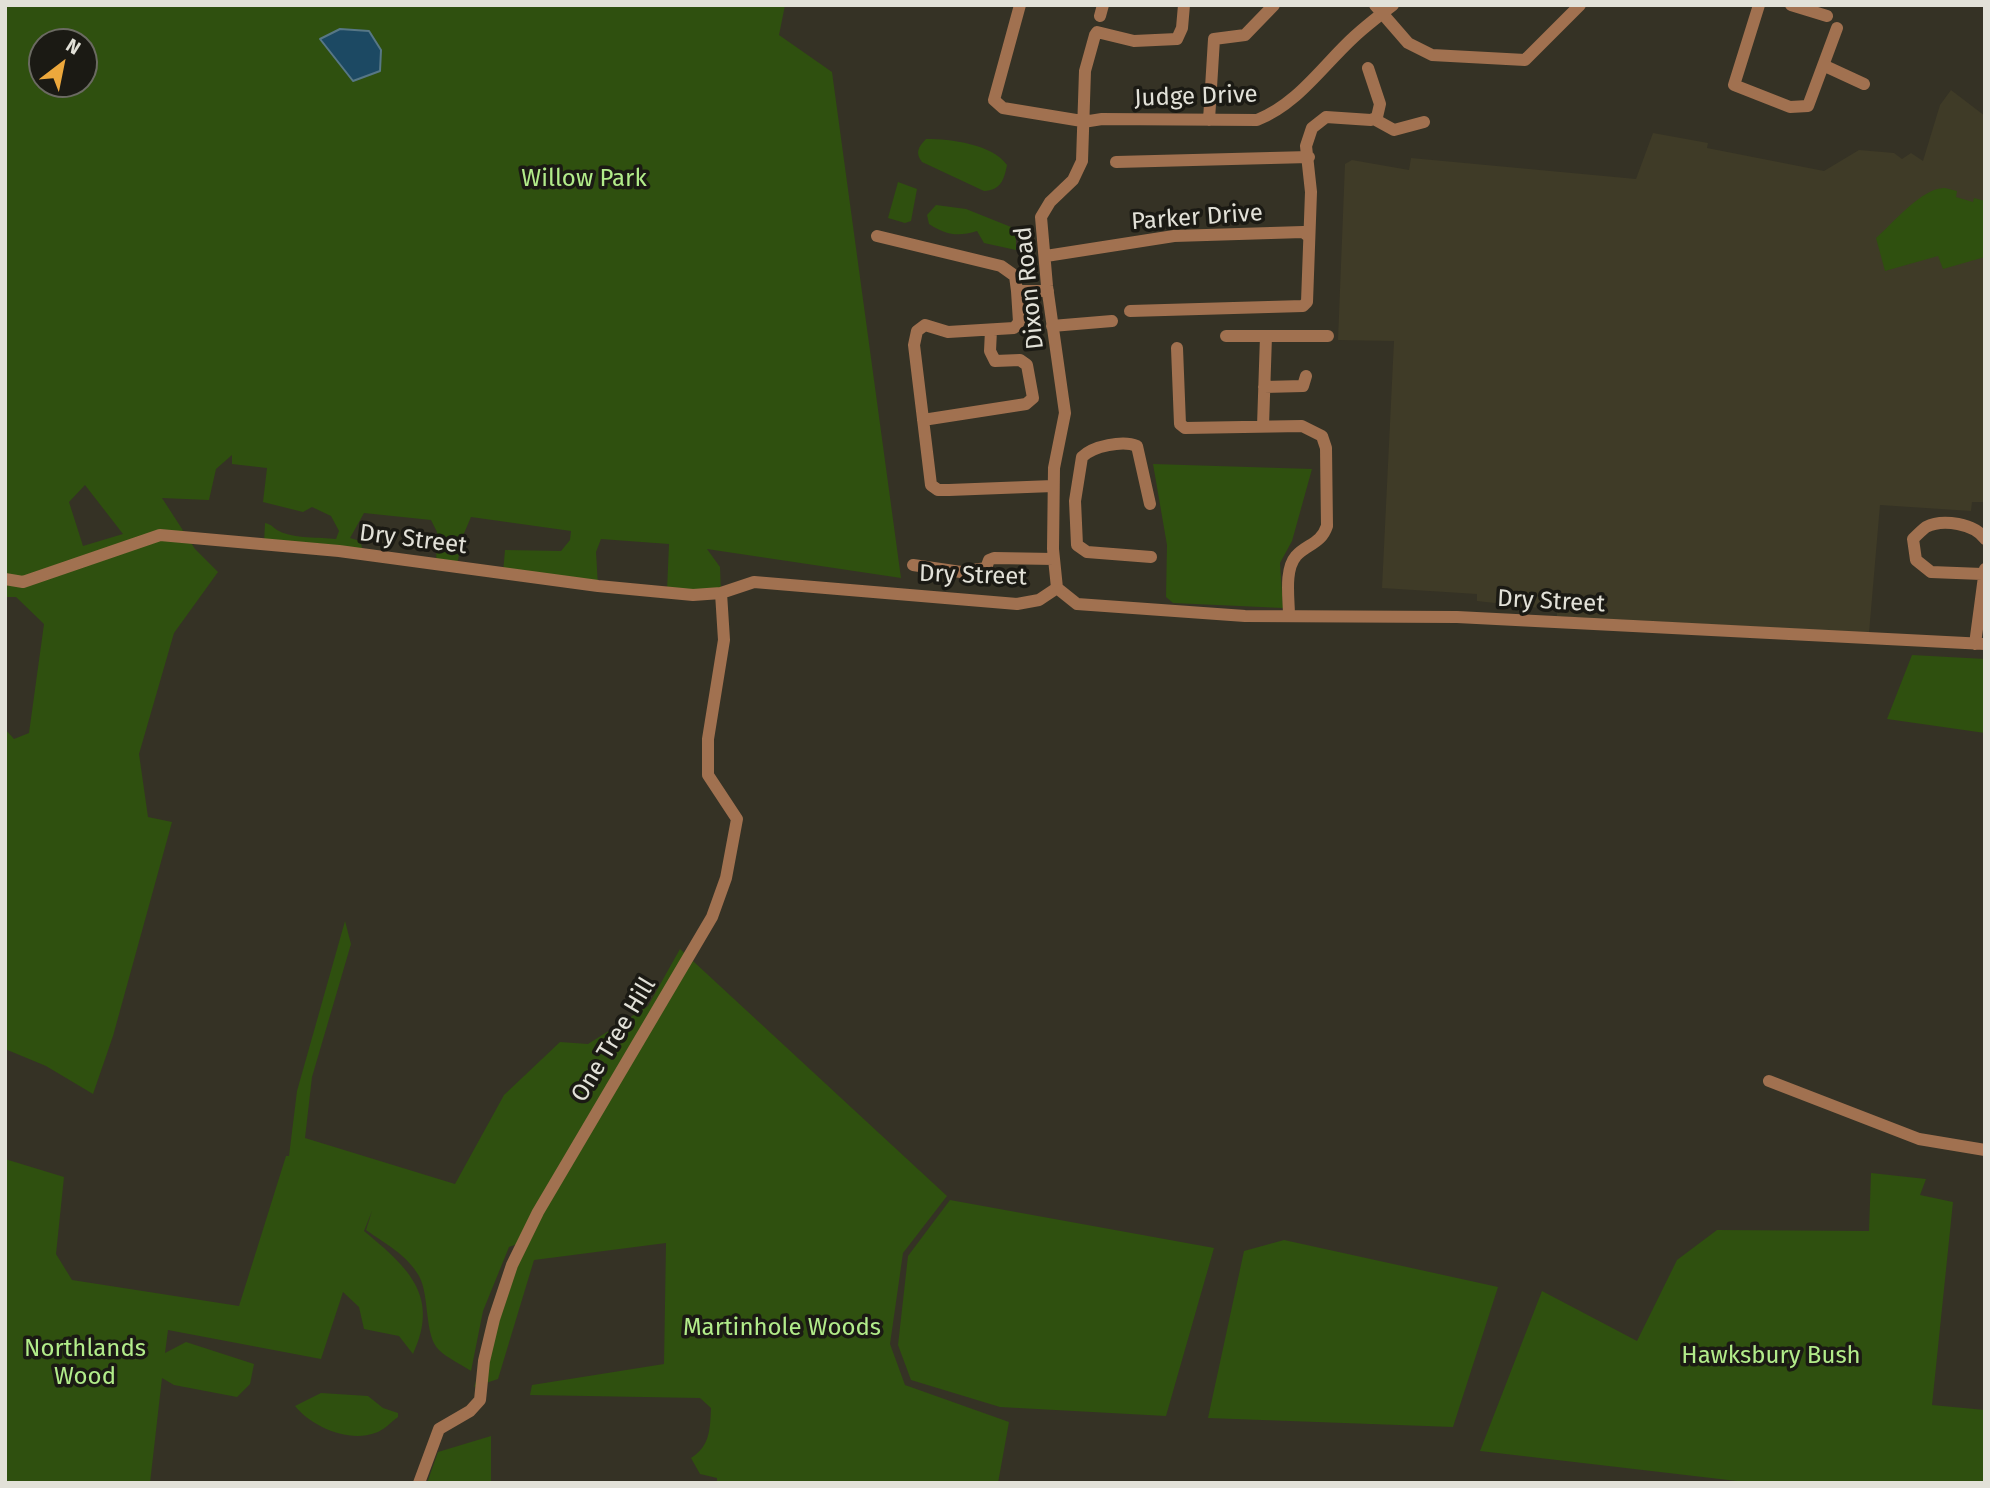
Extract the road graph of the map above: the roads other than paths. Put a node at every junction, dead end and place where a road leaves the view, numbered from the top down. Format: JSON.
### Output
{"nodes":[{"id":1,"x":1020,"y":5,"type":"edge"},
{"id":2,"x":1184,"y":5,"type":"edge"},
{"id":3,"x":1274,"y":5,"type":"edge"},
{"id":4,"x":1759,"y":5,"type":"edge"},
{"id":5,"x":1793,"y":5,"type":"edge"},
{"id":6,"x":1384,"y":8,"type":"edge"},
{"id":7,"x":1572,"y":8,"type":"edge"},
{"id":8,"x":1827,"y":16,"type":"dead end"},
{"id":9,"x":1837,"y":28,"type":"dead end"},
{"id":10,"x":1825,"y":66,"type":"junction"},
{"id":11,"x":1368,"y":68,"type":"dead end"},
{"id":12,"x":1864,"y":84,"type":"dead end"},
{"id":13,"x":1209,"y":120,"type":"junction"},
{"id":14,"x":1374,"y":120,"type":"junction"},
{"id":15,"x":1082,"y":121,"type":"junction"},
{"id":16,"x":1424,"y":122,"type":"dead end"},
{"id":17,"x":1308,"y":157,"type":"junction"},
{"id":18,"x":1115,"y":162,"type":"dead end"},
{"id":19,"x":877,"y":236,"type":"dead end"},
{"id":20,"x":1309,"y":237,"type":"junction"},
{"id":21,"x":1046,"y":256,"type":"junction"},
{"id":22,"x":1017,"y":290,"type":"junction"},
{"id":23,"x":1048,"y":290,"type":"junction"},
{"id":24,"x":1130,"y":312,"type":"dead end"},
{"id":25,"x":1112,"y":321,"type":"dead end"},
{"id":26,"x":1052,"y":326,"type":"junction"},
{"id":27,"x":991,"y":330,"type":"junction"},
{"id":28,"x":1226,"y":336,"type":"dead end"},
{"id":29,"x":1266,"y":336,"type":"junction"},
{"id":30,"x":1328,"y":336,"type":"dead end"},
{"id":31,"x":1177,"y":348,"type":"dead end"},
{"id":32,"x":1306,"y":376,"type":"dead end"},
{"id":33,"x":1264,"y":387,"type":"junction"},
{"id":34,"x":923,"y":420,"type":"junction"},
{"id":35,"x":1263,"y":426,"type":"junction"},
{"id":36,"x":1054,"y":486,"type":"junction"},
{"id":37,"x":1150,"y":504,"type":"dead end"},
{"id":38,"x":1053,"y":518,"type":"junction"},
{"id":39,"x":1075,"y":519,"type":"junction"},
{"id":40,"x":1985,"y":539,"type":"edge"},
{"id":41,"x":1151,"y":557,"type":"dead end"},
{"id":42,"x":1054,"y":559,"type":"junction"},
{"id":43,"x":913,"y":565,"type":"dead end"},
{"id":44,"x":1983,"y":572,"type":"edge"},
{"id":45,"x":5,"y":579,"type":"edge"},
{"id":46,"x":1057,"y":588,"type":"junction"},
{"id":47,"x":721,"y":593,"type":"junction"},
{"id":48,"x":1289,"y":616,"type":"junction"},
{"id":49,"x":1980,"y":644,"type":"edge"},
{"id":50,"x":1769,"y":1081,"type":"dead end"},
{"id":51,"x":1985,"y":1150,"type":"edge"},
{"id":52,"x":419,"y":1483,"type":"edge"}],
"edges":[{"from":1,"to":15,"type":"street","name":"Judge Drive"},
{"from":2,"to":15,"type":"street","name":"Dixon Road"},
{"from":3,"to":13,"type":"street"},
{"from":4,"to":10,"type":"street"},
{"from":5,"to":8,"type":"street"},
{"from":6,"to":7,"type":"street"},
{"from":6,"to":13,"type":"street","name":"Judge Drive"},
{"from":9,"to":10,"type":"street"},
{"from":10,"to":12,"type":"street"},
{"from":11,"to":14,"type":"street"},
{"from":13,"to":15,"type":"street","name":"Judge Drive"},
{"from":14,"to":16,"type":"street"},
{"from":14,"to":17,"type":"street"},
{"from":15,"to":21,"type":"street","name":"Dixon Road"},
{"from":17,"to":18,"type":"street"},
{"from":17,"to":20,"type":"street"},
{"from":19,"to":22,"type":"street"},
{"from":20,"to":21,"type":"street","name":"Parker Drive"},
{"from":20,"to":24,"type":"street"},
{"from":21,"to":23,"type":"street","name":"Dixon Road"},
{"from":22,"to":23,"type":"street"},
{"from":22,"to":27,"type":"street"},
{"from":23,"to":26,"type":"street","name":"Dixon Road"},
{"from":25,"to":26,"type":"street"},
{"from":26,"to":36,"type":"street","name":"Dixon Road"},
{"from":27,"to":34,"type":"street"},
{"from":27,"to":34,"type":"street"},
{"from":28,"to":29,"type":"street"},
{"from":29,"to":30,"type":"street"},
{"from":29,"to":33,"type":"street"},
{"from":31,"to":35,"type":"street"},
{"from":32,"to":33,"type":"street"},
{"from":33,"to":35,"type":"street"},
{"from":34,"to":36,"type":"street"},
{"from":35,"to":48,"type":"street"},
{"from":36,"to":38,"type":"street","name":"Dixon Road"},
{"from":37,"to":39,"type":"street"},
{"from":38,"to":39,"type":"street"},
{"from":38,"to":42,"type":"street","name":"Dixon Road"},
{"from":39,"to":41,"type":"street"},
{"from":40,"to":44,"type":"street"},
{"from":42,"to":43,"type":"street"},
{"from":42,"to":46,"type":"street","name":"Dixon Road"},
{"from":44,"to":49,"type":"street"},
{"from":45,"to":47,"type":"street","name":"Dry Street"},
{"from":46,"to":47,"type":"street","name":"Dry Street"},
{"from":46,"to":48,"type":"street","name":"Dry Street"},
{"from":47,"to":52,"type":"street","name":"One Tree Hill"},
{"from":48,"to":49,"type":"street","name":"Dry Street"},
{"from":50,"to":51,"type":"street"}]}
